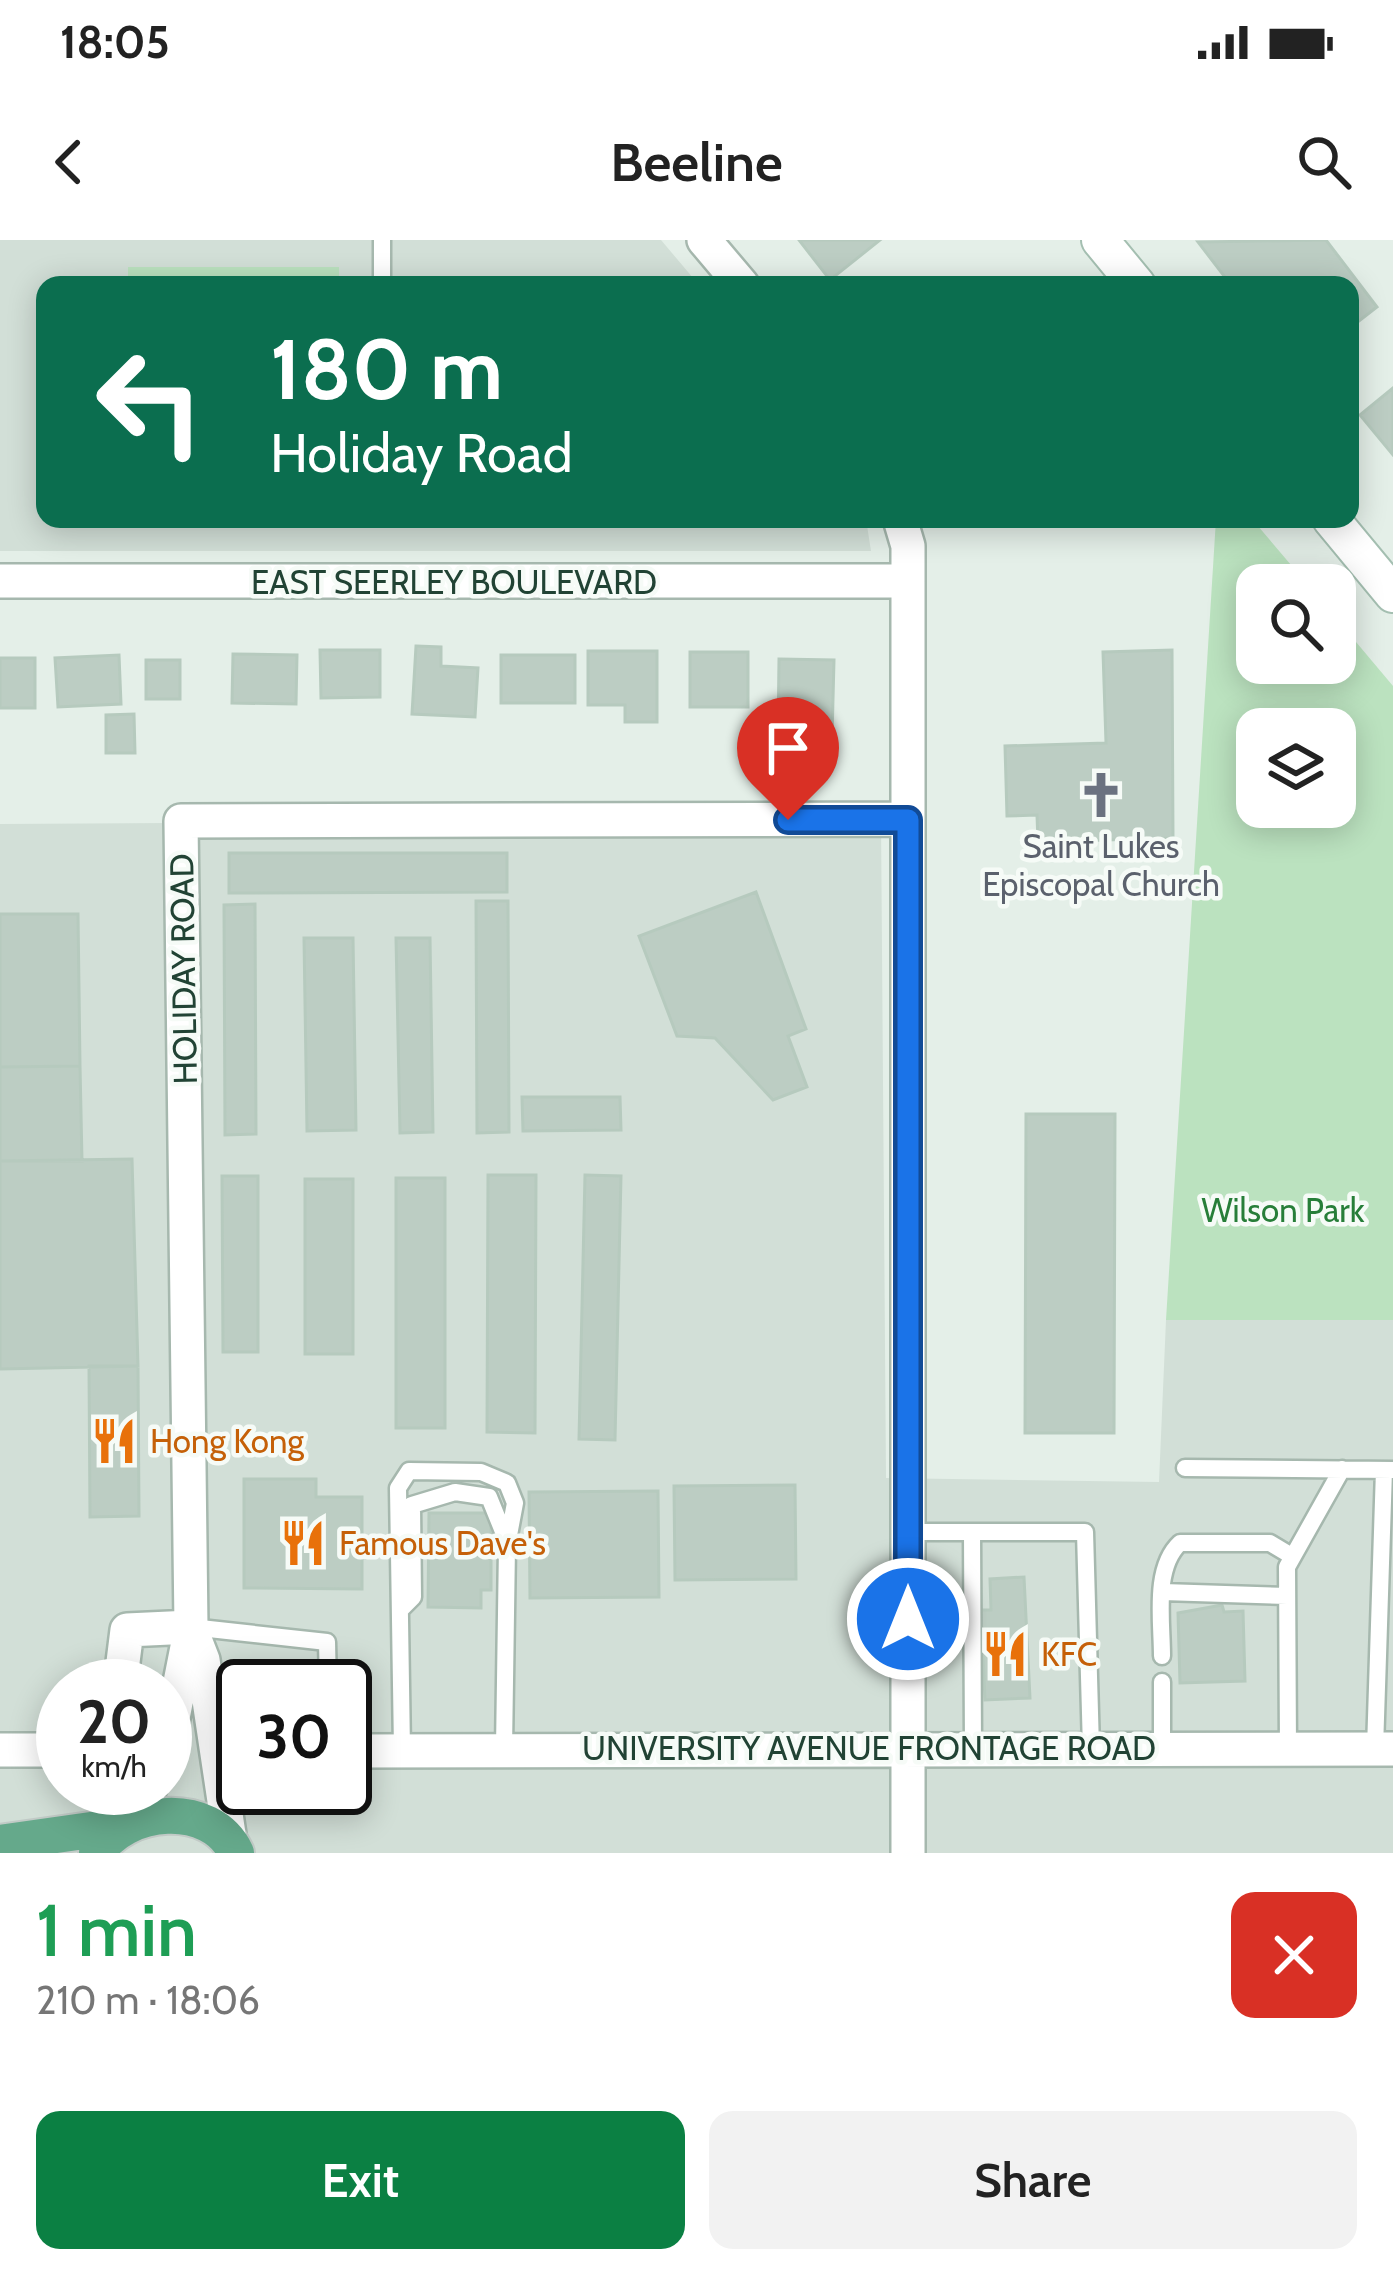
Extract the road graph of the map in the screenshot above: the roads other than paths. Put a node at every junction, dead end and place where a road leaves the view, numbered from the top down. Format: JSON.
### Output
{"nodes":[{"id":1,"x":382,"y":240,"type":"edge"},
{"id":2,"x":704,"y":240,"type":"edge"},
{"id":3,"x":1100,"y":240,"type":"edge"},
{"id":4,"x":382,"y":276,"type":"edge"},
{"id":5,"x":734,"y":276,"type":"edge"},
{"id":6,"x":1130,"y":276,"type":"edge"},
{"id":7,"x":903,"y":528,"type":"edge"},
{"id":8,"x":1338,"y":528,"type":"edge"},
{"id":9,"x":0,"y":581,"type":"edge"},
{"id":10,"x":908,"y":581,"type":"junction"},
{"id":11,"x":1393,"y":594,"type":"edge"},
{"id":12,"x":908,"y":820,"type":"junction"},
{"id":13,"x":1185,"y":1468,"type":"dead end"},
{"id":14,"x":1342,"y":1469,"type":"junction"},
{"id":15,"x":1389,"y":1470,"type":"edge"},
{"id":16,"x":908,"y":1532,"type":"junction"},
{"id":17,"x":972,"y":1532,"type":"junction"},
{"id":18,"x":507,"y":1546,"type":"junction"},
{"id":19,"x":1289,"y":1555,"type":"junction"},
{"id":20,"x":1387,"y":1576,"type":"edge"},
{"id":21,"x":1162,"y":1592,"type":"junction"},
{"id":22,"x":1287,"y":1596,"type":"junction"},
{"id":23,"x":400,"y":1609,"type":"junction"},
{"id":24,"x":191,"y":1627,"type":"junction"},
{"id":25,"x":1162,"y":1656,"type":"dead end"},
{"id":26,"x":123,"y":1659,"type":"edge"},
{"id":27,"x":185,"y":1659,"type":"edge"},
{"id":28,"x":327,"y":1659,"type":"edge"},
{"id":29,"x":1162,"y":1682,"type":"dead end"},
{"id":30,"x":504,"y":1748,"type":"junction"},
{"id":31,"x":973,"y":1749,"type":"junction"},
{"id":32,"x":1091,"y":1749,"type":"junction"},
{"id":33,"x":1162,"y":1749,"type":"junction"},
{"id":34,"x":1288,"y":1749,"type":"junction"},
{"id":35,"x":1384,"y":1749,"type":"edge"},
{"id":36,"x":0,"y":1750,"type":"edge"},
{"id":37,"x":36,"y":1750,"type":"edge"},
{"id":38,"x":402,"y":1750,"type":"junction"},
{"id":39,"x":908,"y":1750,"type":"junction"},
{"id":40,"x":372,"y":1751,"type":"edge"},
{"id":41,"x":125,"y":1822,"type":"edge"},
{"id":42,"x":0,"y":1843,"type":"edge"},
{"id":43,"x":233,"y":1847,"type":"edge"},
{"id":44,"x":908,"y":1853,"type":"edge"}],
"edges":[{"from":1,"to":4,"type":"lane"},
{"from":2,"to":5,"type":"street"},
{"from":3,"to":6,"type":"main road"},
{"from":7,"to":10,"type":"street"},
{"from":8,"to":11,"type":"main road"},
{"from":9,"to":10,"type":"street","name":"EAST SEERLEY BOULEVARD"},
{"from":10,"to":12,"type":"street"},
{"from":12,"to":16,"type":"street"},
{"from":12,"to":24,"type":"street","name":"HOLIDAY ROAD"},
{"from":13,"to":14,"type":"lane"},
{"from":14,"to":15,"type":"lane"},
{"from":14,"to":19,"type":"lane"},
{"from":15,"to":20,"type":"lane"},
{"from":16,"to":17,"type":"lane"},
{"from":16,"to":39,"type":"street"},
{"from":17,"to":31,"type":"lane"},
{"from":17,"to":32,"type":"lane"},
{"from":18,"to":23,"type":"lane"},
{"from":18,"to":23,"type":"lane"},
{"from":18,"to":30,"type":"lane"},
{"from":19,"to":21,"type":"lane"},
{"from":19,"to":22,"type":"lane"},
{"from":20,"to":35,"type":"lane"},
{"from":21,"to":22,"type":"lane"},
{"from":21,"to":25,"type":"lane"},
{"from":22,"to":34,"type":"lane"},
{"from":23,"to":38,"type":"lane"},
{"from":24,"to":26,"type":"street"},
{"from":24,"to":27,"type":"street","name":"HOLIDAY ROAD"},
{"from":24,"to":28,"type":"lane"},
{"from":24,"to":43,"type":"street","name":"HOLIDAY ROAD"},
{"from":29,"to":33,"type":"lane"},
{"from":30,"to":38,"type":"street","name":"UNIVERSITY AVENUE FRONTAGE ROAD"},
{"from":30,"to":39,"type":"street","name":"UNIVERSITY AVENUE FRONTAGE ROAD"},
{"from":31,"to":32,"type":"street","name":"UNIVERSITY AVENUE FRONTAGE ROAD"},
{"from":31,"to":39,"type":"street","name":"UNIVERSITY AVENUE FRONTAGE ROAD"},
{"from":32,"to":33,"type":"street","name":"UNIVERSITY AVENUE FRONTAGE ROAD"},
{"from":33,"to":34,"type":"street","name":"UNIVERSITY AVENUE FRONTAGE ROAD"},
{"from":34,"to":35,"type":"street","name":"UNIVERSITY AVENUE FRONTAGE ROAD"},
{"from":36,"to":37,"type":"street"},
{"from":38,"to":40,"type":"street","name":"UNIVERSITY AVENUE FRONTAGE ROAD"},
{"from":39,"to":44,"type":"street"},
{"from":41,"to":42,"type":"main road"},
{"from":41,"to":43,"type":"main road"}]}
